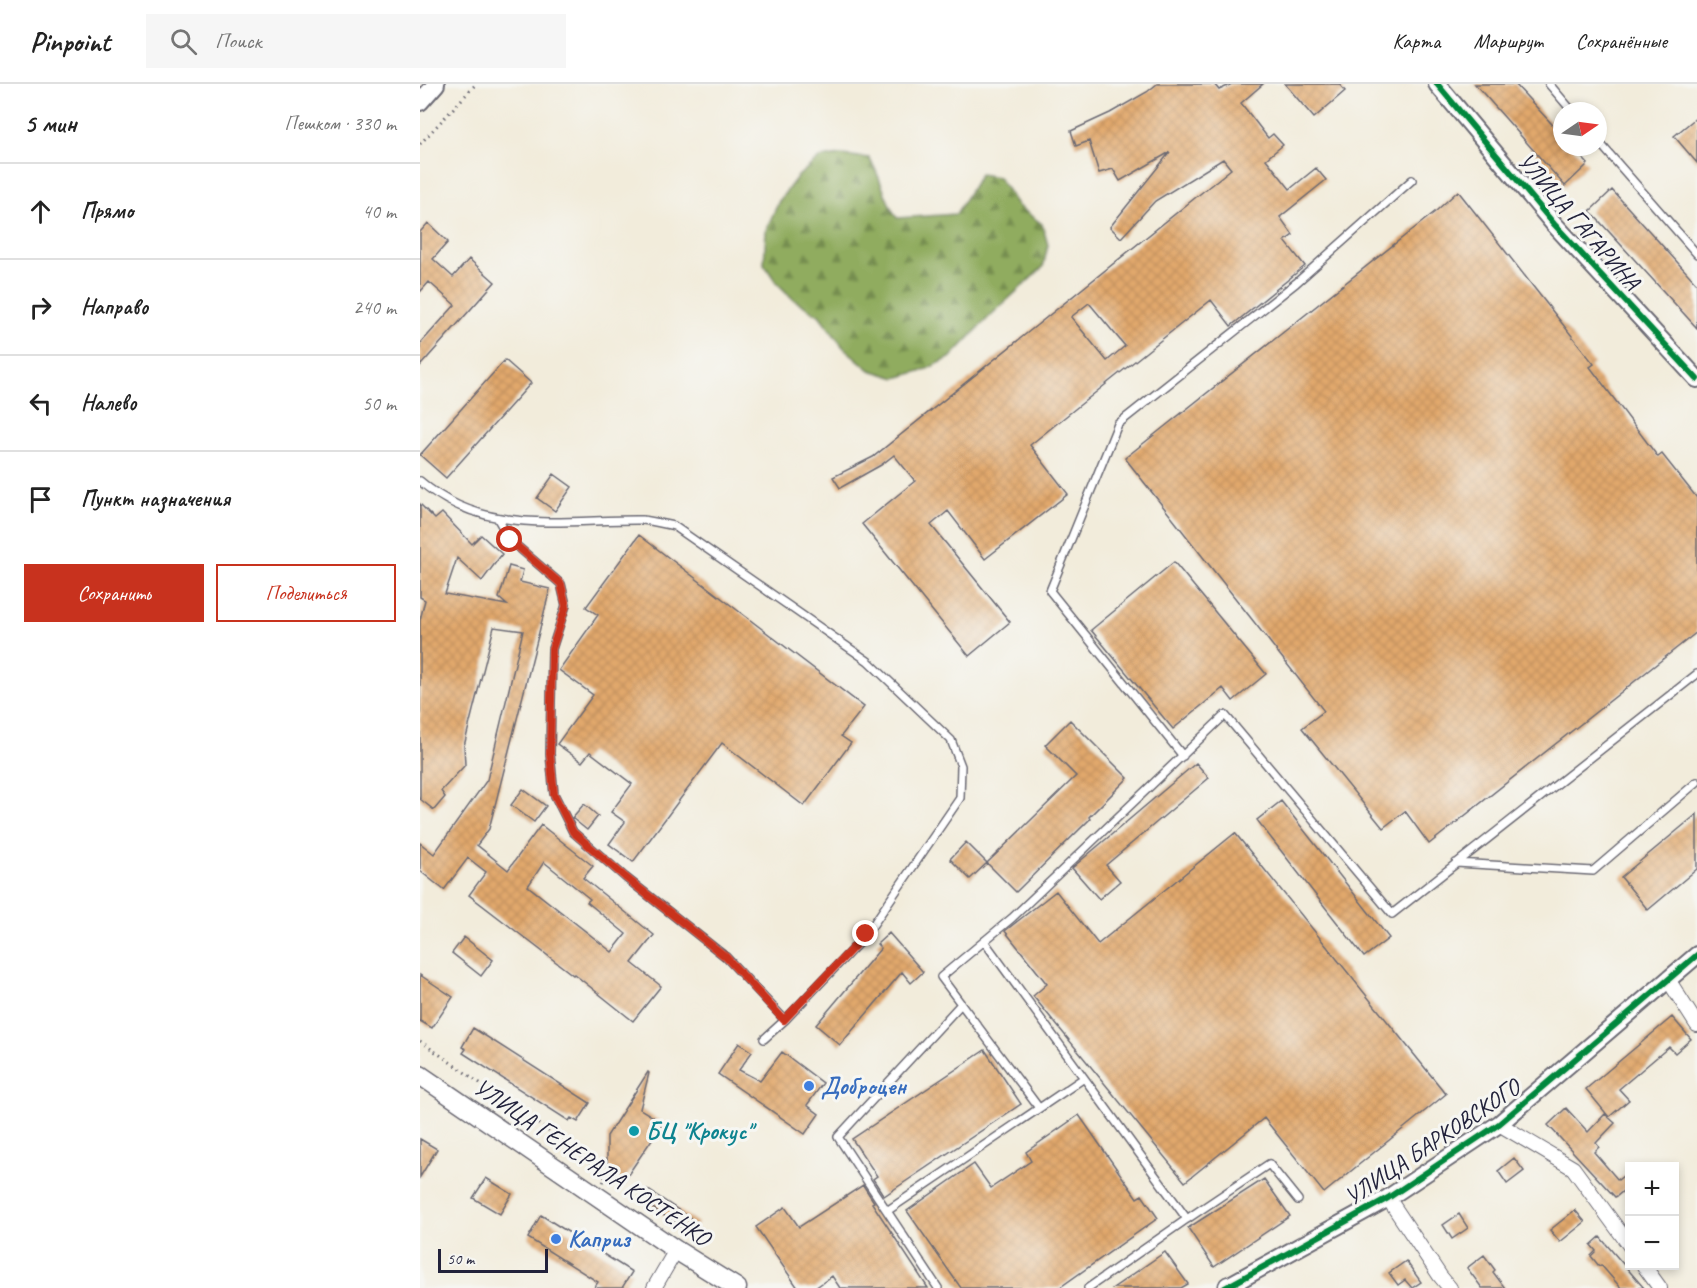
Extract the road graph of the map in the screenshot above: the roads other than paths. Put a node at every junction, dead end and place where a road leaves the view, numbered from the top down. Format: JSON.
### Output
{"nodes":[{"id":1,"x":436,"y":84,"type":"edge"},
{"id":2,"x":1437,"y":84,"type":"edge"},
{"id":3,"x":1549,"y":84,"type":"edge"},
{"id":4,"x":420,"y":102,"type":"edge"},
{"id":5,"x":1564,"y":102,"type":"edge"},
{"id":6,"x":1607,"y":151,"type":"edge"},
{"id":7,"x":1412,"y":180,"type":"dead end"},
{"id":8,"x":1697,"y":254,"type":"edge"},
{"id":9,"x":1697,"y":379,"type":"edge"},
{"id":10,"x":420,"y":481,"type":"edge"},
{"id":11,"x":498,"y":519,"type":"junction"},
{"id":12,"x":1697,"y":674,"type":"edge"},
{"id":13,"x":1183,"y":756,"type":"junction"},
{"id":14,"x":1697,"y":782,"type":"edge"},
{"id":15,"x":1456,"y":863,"type":"junction"},
{"id":16,"x":984,"y":941,"type":"junction"},
{"id":17,"x":1697,"y":955,"type":"edge"},
{"id":18,"x":1669,"y":981,"type":"junction"},
{"id":19,"x":961,"y":1004,"type":"junction"},
{"id":20,"x":784,"y":1020,"type":"junction"},
{"id":21,"x":1697,"y":1025,"type":"edge"},
{"id":22,"x":764,"y":1039,"type":"dead end"},
{"id":23,"x":420,"y":1075,"type":"edge"},
{"id":24,"x":1084,"y":1078,"type":"junction"},
{"id":25,"x":1039,"y":1108,"type":"junction"},
{"id":26,"x":1499,"y":1124,"type":"junction"},
{"id":27,"x":1388,"y":1198,"type":"junction"},
{"id":28,"x":1298,"y":1200,"type":"dead end"},
{"id":29,"x":887,"y":1211,"type":"junction"},
{"id":30,"x":1187,"y":1219,"type":"junction"},
{"id":31,"x":1625,"y":1240,"type":"edge"},
{"id":32,"x":676,"y":1250,"type":"junction"},
{"id":33,"x":1647,"y":1270,"type":"edge"},
{"id":34,"x":1227,"y":1287,"type":"edge"},
{"id":35,"x":654,"y":1288,"type":"edge"},
{"id":36,"x":738,"y":1288,"type":"edge"},
{"id":37,"x":938,"y":1288,"type":"edge"},
{"id":38,"x":1088,"y":1288,"type":"edge"},
{"id":39,"x":1450,"y":1288,"type":"edge"},
{"id":40,"x":1660,"y":1288,"type":"edge"}],
"edges":[{"from":1,"to":4,"type":"street"},
{"from":2,"to":9,"type":"street","name":"УЛИЦА ГАГАРИНА"},
{"from":3,"to":5,"type":"lane"},
{"from":6,"to":8,"type":"lane"},
{"from":7,"to":13,"type":"lane"},
{"from":10,"to":11,"type":"lane"},
{"from":11,"to":20,"type":"lane"},
{"from":11,"to":20,"type":"lane"},
{"from":12,"to":15,"type":"lane"},
{"from":13,"to":15,"type":"lane"},
{"from":13,"to":16,"type":"lane"},
{"from":14,"to":15,"type":"lane"},
{"from":16,"to":19,"type":"lane"},
{"from":16,"to":24,"type":"lane"},
{"from":17,"to":18,"type":"street","name":"УЛИЦА БАРКОВСКОГО"},
{"from":18,"to":21,"type":"street"},
{"from":18,"to":26,"type":"street","name":"УЛИЦА БАРКОВСКОГО"},
{"from":19,"to":25,"type":"lane"},
{"from":19,"to":29,"type":"lane"},
{"from":20,"to":22,"type":"lane"},
{"from":23,"to":32,"type":"main road","name":"УЛИЦА ГЕНЕРАЛА КОСТЕНКО"},
{"from":24,"to":25,"type":"lane"},
{"from":24,"to":30,"type":"lane"},
{"from":25,"to":29,"type":"lane"},
{"from":26,"to":27,"type":"street","name":"УЛИЦА БАРКОВСКОГО"},
{"from":26,"to":31,"type":"street"},
{"from":27,"to":34,"type":"street","name":"УЛИЦА БАРКОВСКОГО"},
{"from":27,"to":39,"type":"street"},
{"from":28,"to":30,"type":"lane"},
{"from":29,"to":37,"type":"lane"},
{"from":30,"to":38,"type":"lane"},
{"from":32,"to":35,"type":"street"},
{"from":32,"to":36,"type":"main road","name":"УЛИЦА ГЕНЕРАЛА КОСТЕНКО"},
{"from":33,"to":40,"type":"street"}]}
